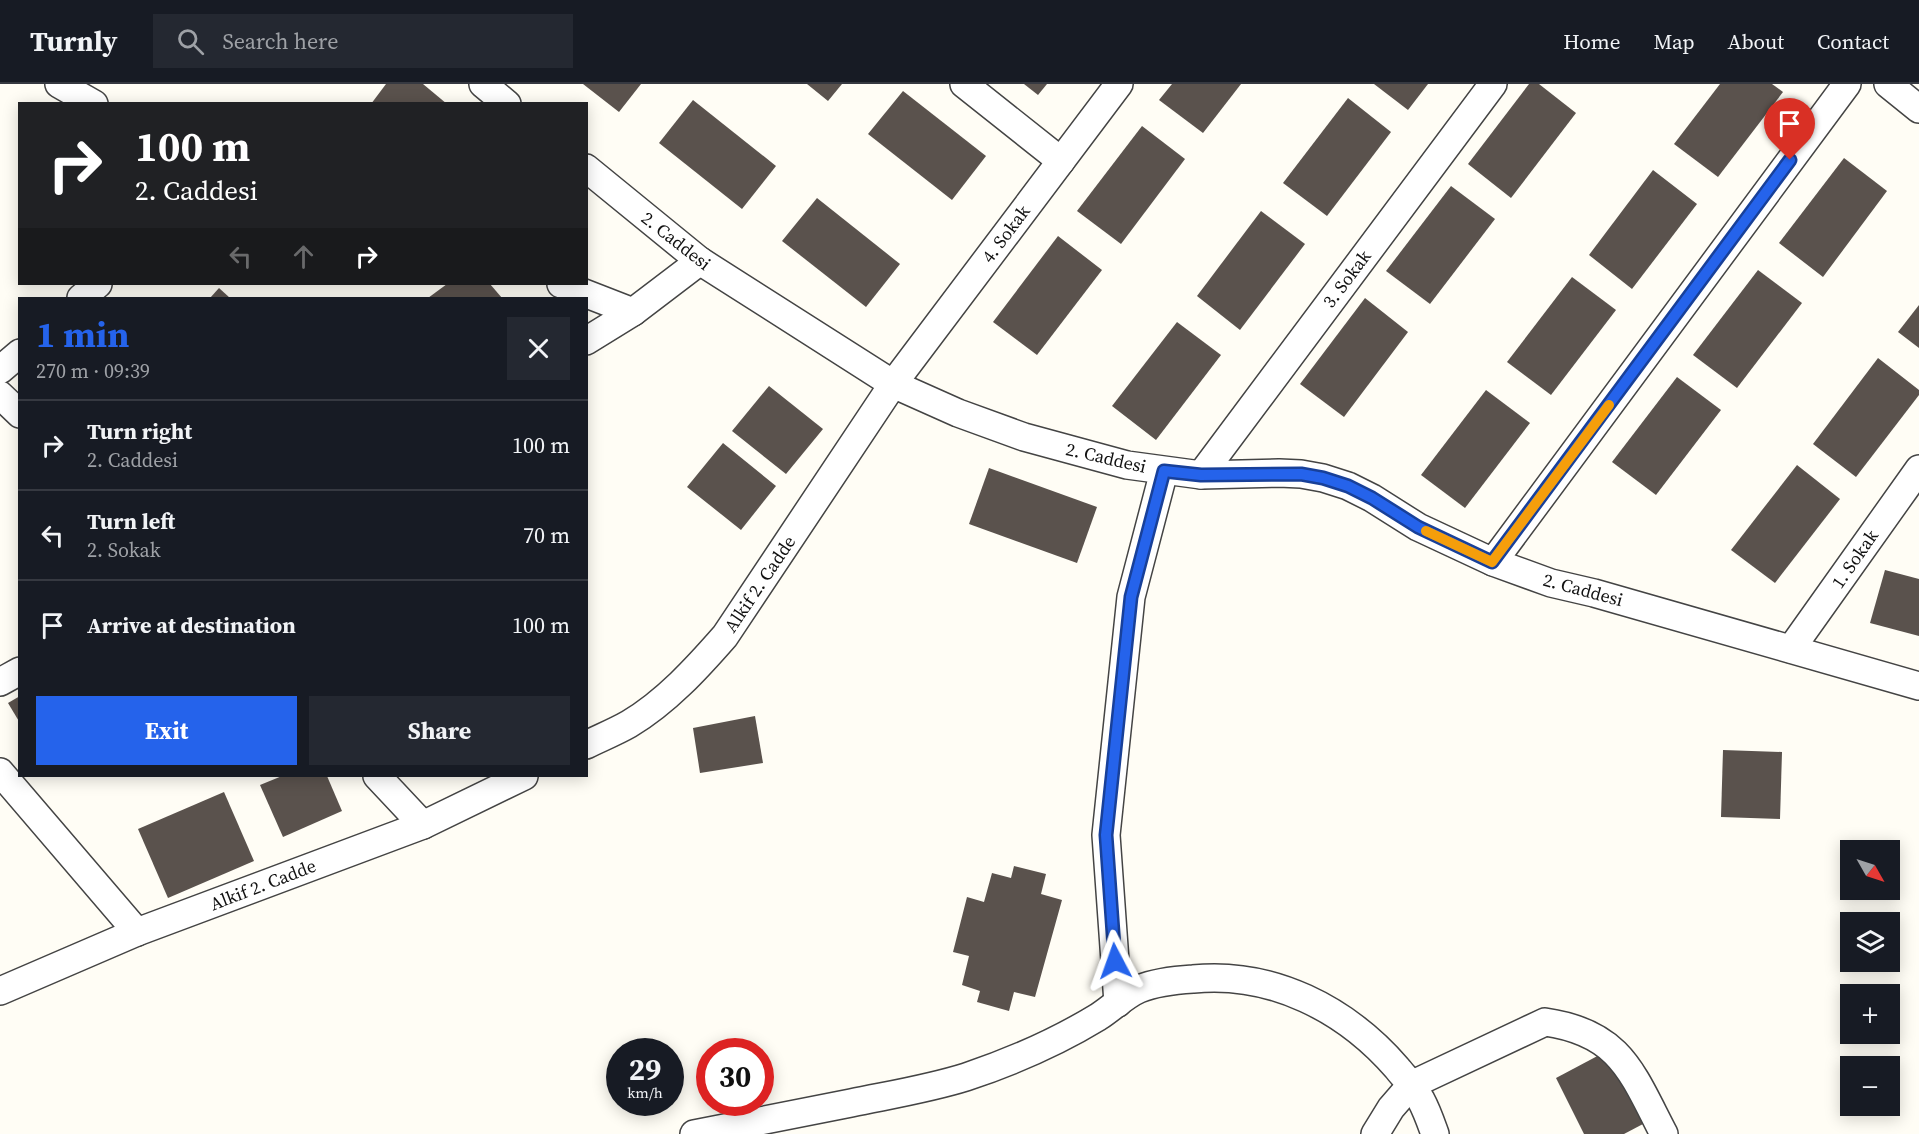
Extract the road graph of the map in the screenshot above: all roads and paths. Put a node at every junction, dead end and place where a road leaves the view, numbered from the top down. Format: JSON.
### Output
{"nodes":[{"id":1,"x":59,"y":84,"type":"edge"},
{"id":2,"x":483,"y":84,"type":"edge"},
{"id":3,"x":964,"y":84,"type":"edge"},
{"id":4,"x":1119,"y":84,"type":"edge"},
{"id":5,"x":1493,"y":84,"type":"edge"},
{"id":6,"x":1847,"y":84,"type":"edge"},
{"id":7,"x":1888,"y":84,"type":"edge"},
{"id":8,"x":90,"y":102,"type":"edge"},
{"id":9,"x":505,"y":102,"type":"edge"},
{"id":10,"x":1919,"y":109,"type":"edge"},
{"id":11,"x":1061,"y":161,"type":"junction"},
{"id":12,"x":588,"y":170,"type":"edge"},
{"id":13,"x":700,"y":261,"type":"junction"},
{"id":14,"x":97,"y":285,"type":"edge"},
{"id":15,"x":564,"y":285,"type":"edge"},
{"id":16,"x":82,"y":297,"type":"edge"},
{"id":17,"x":633,"y":312,"type":"junction"},
{"id":18,"x":588,"y":340,"type":"edge"},
{"id":19,"x":18,"y":355,"type":"edge"},
{"id":20,"x":0,"y":370,"type":"edge"},
{"id":21,"x":893,"y":384,"type":"junction"},
{"id":22,"x":0,"y":395,"type":"edge"},
{"id":23,"x":18,"y":412,"type":"edge"},
{"id":24,"x":1919,"y":469,"type":"edge"},
{"id":25,"x":1164,"y":471,"type":"junction"},
{"id":26,"x":1201,"y":475,"type":"junction"},
{"id":27,"x":1492,"y":562,"type":"junction"},
{"id":28,"x":1791,"y":650,"type":"junction"},
{"id":29,"x":18,"y":672,"type":"edge"},
{"id":30,"x":0,"y":682,"type":"edge"},
{"id":31,"x":1919,"y":686,"type":"edge"},
{"id":32,"x":588,"y":743,"type":"edge"},
{"id":33,"x":0,"y":772,"type":"edge"},
{"id":34,"x":378,"y":777,"type":"edge"},
{"id":35,"x":522,"y":777,"type":"edge"},
{"id":36,"x":423,"y":825,"type":"junction"},
{"id":37,"x":137,"y":932,"type":"junction"},
{"id":38,"x":0,"y":991,"type":"edge"},
{"id":39,"x":1118,"y":1003,"type":"junction"},
{"id":40,"x":1411,"y":1084,"type":"junction"},
{"id":41,"x":694,"y":1134,"type":"edge"},
{"id":42,"x":1375,"y":1134,"type":"edge"},
{"id":43,"x":1435,"y":1134,"type":"edge"},
{"id":44,"x":1664,"y":1134,"type":"edge"}],
"edges":[{"from":1,"to":8,"type":"street"},
{"from":2,"to":9,"type":"street"},
{"from":3,"to":11,"type":"street"},
{"from":4,"to":11,"type":"street","name":"4. Sokak"},
{"from":5,"to":26,"type":"street","name":"3. Sokak"},
{"from":6,"to":27,"type":"street"},
{"from":7,"to":10,"type":"street"},
{"from":11,"to":21,"type":"street","name":"4. Sokak"},
{"from":12,"to":13,"type":"street","name":"2. Caddesi"},
{"from":13,"to":17,"type":"street"},
{"from":13,"to":21,"type":"street","name":"2. Caddesi"},
{"from":14,"to":16,"type":"street"},
{"from":15,"to":17,"type":"street"},
{"from":17,"to":18,"type":"street"},
{"from":19,"to":20,"type":"street"},
{"from":21,"to":25,"type":"street","name":"2. Caddesi"},
{"from":21,"to":32,"type":"street","name":"Alkif 2. Cadde"},
{"from":22,"to":23,"type":"street"},
{"from":24,"to":28,"type":"street","name":"1. Sokak"},
{"from":25,"to":26,"type":"street","name":"2. Caddesi"},
{"from":25,"to":39,"type":"street"},
{"from":26,"to":27,"type":"street","name":"2. Caddesi"},
{"from":27,"to":28,"type":"street","name":"2. Caddesi"},
{"from":28,"to":31,"type":"street","name":"2. Caddesi"},
{"from":29,"to":30,"type":"street"},
{"from":33,"to":37,"type":"street"},
{"from":34,"to":36,"type":"street"},
{"from":35,"to":36,"type":"street","name":"Alkif 2. Cadde"},
{"from":36,"to":37,"type":"street","name":"Alkif 2. Cadde"},
{"from":37,"to":38,"type":"street","name":"Alkif 2. Cadde"},
{"from":39,"to":40,"type":"street"},
{"from":39,"to":41,"type":"street"},
{"from":40,"to":42,"type":"street"},
{"from":40,"to":43,"type":"street"},
{"from":40,"to":44,"type":"street"}]}
